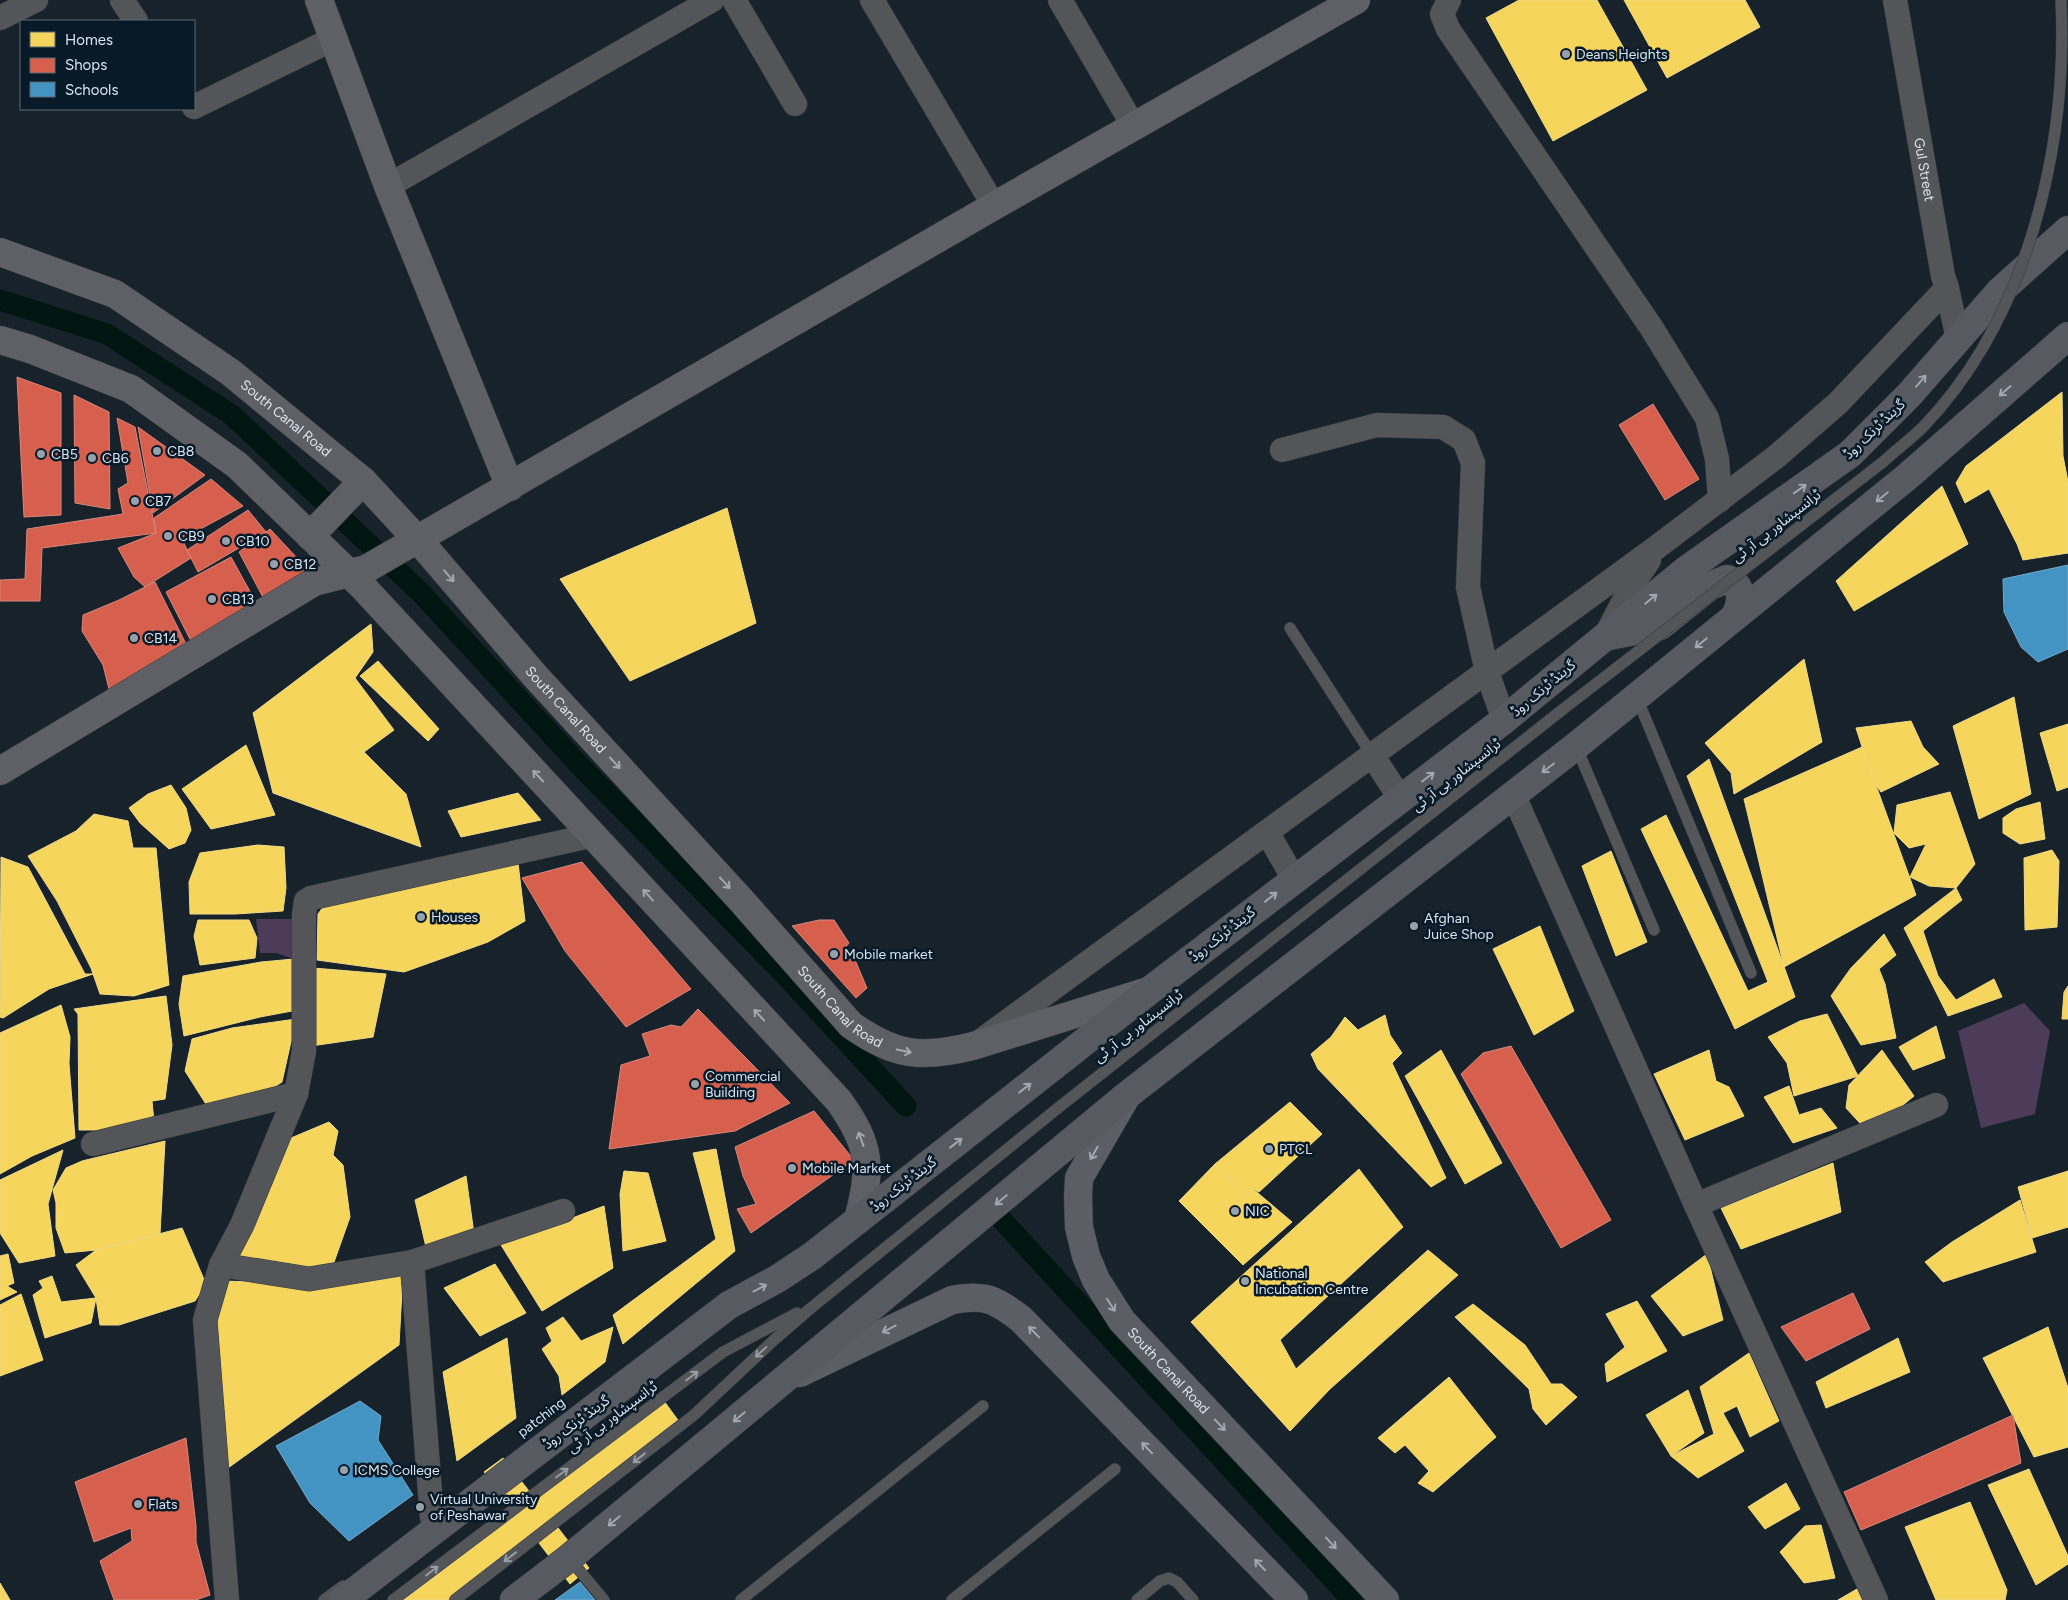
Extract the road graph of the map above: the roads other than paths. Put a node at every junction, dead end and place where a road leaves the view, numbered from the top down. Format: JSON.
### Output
{"nodes":[{"id":1,"x":36,"y":0,"type":"edge"},
{"id":2,"x":122,"y":0,"type":"edge"},
{"id":3,"x":319,"y":0,"type":"edge"},
{"id":4,"x":712,"y":0,"type":"edge"},
{"id":5,"x":734,"y":0,"type":"edge"},
{"id":6,"x":872,"y":0,"type":"edge"},
{"id":7,"x":1060,"y":0,"type":"edge"},
{"id":8,"x":1356,"y":0,"type":"edge"},
{"id":9,"x":1449,"y":0,"type":"edge"},
{"id":10,"x":1895,"y":0,"type":"edge"},
{"id":11,"x":2061,"y":0,"type":"edge"},
{"id":12,"x":0,"y":18,"type":"edge"},
{"id":13,"x":135,"y":20,"type":"edge"},
{"id":14,"x":334,"y":38,"type":"junction"},
{"id":15,"x":794,"y":104,"type":"dead end"},
{"id":16,"x":195,"y":107,"type":"edge"},
{"id":17,"x":1134,"y":126,"type":"junction"},
{"id":18,"x":388,"y":186,"type":"junction"},
{"id":19,"x":994,"y":206,"type":"junction"},
{"id":20,"x":2068,"y":230,"type":"edge"},
{"id":21,"x":0,"y":252,"type":"edge"},
{"id":22,"x":1948,"y":288,"type":"junction"},
{"id":23,"x":2068,"y":336,"type":"edge"},
{"id":24,"x":1958,"y":339,"type":"junction"},
{"id":25,"x":0,"y":340,"type":"edge"},
{"id":26,"x":1282,"y":450,"type":"dead end"},
{"id":27,"x":362,"y":482,"type":"junction"},
{"id":28,"x":510,"y":487,"type":"junction"},
{"id":29,"x":1720,"y":500,"type":"junction"},
{"id":30,"x":312,"y":534,"type":"junction"},
{"id":31,"x":414,"y":541,"type":"junction"},
{"id":32,"x":1657,"y":547,"type":"junction"},
{"id":33,"x":358,"y":572,"type":"junction"},
{"id":34,"x":1735,"y":616,"type":"junction"},
{"id":35,"x":1290,"y":628,"type":"dead end"},
{"id":36,"x":1606,"y":636,"type":"junction"},
{"id":37,"x":1487,"y":672,"type":"junction"},
{"id":38,"x":1636,"y":696,"type":"junction"},
{"id":39,"x":1504,"y":720,"type":"junction"},
{"id":40,"x":1576,"y":746,"type":"junction"},
{"id":41,"x":1372,"y":755,"type":"junction"},
{"id":42,"x":0,"y":771,"type":"edge"},
{"id":43,"x":1514,"y":794,"type":"junction"},
{"id":44,"x":1400,"y":798,"type":"junction"},
{"id":45,"x":1267,"y":832,"type":"junction"},
{"id":46,"x":594,"y":835,"type":"junction"},
{"id":47,"x":1294,"y":879,"type":"junction"},
{"id":48,"x":1654,"y":930,"type":"dead end"},
{"id":49,"x":1750,"y":973,"type":"dead end"},
{"id":50,"x":1149,"y":991,"type":"junction"},
{"id":51,"x":973,"y":1046,"type":"junction"},
{"id":52,"x":296,"y":1094,"type":"junction"},
{"id":53,"x":1126,"y":1096,"type":"junction"},
{"id":54,"x":1936,"y":1105,"type":"dead end"},
{"id":55,"x":93,"y":1144,"type":"dead end"},
{"id":56,"x":861,"y":1204,"type":"junction"},
{"id":57,"x":1696,"y":1204,"type":"junction"},
{"id":58,"x":564,"y":1211,"type":"dead end"},
{"id":59,"x":412,"y":1262,"type":"junction"},
{"id":60,"x":221,"y":1265,"type":"junction"},
{"id":61,"x":723,"y":1300,"type":"dead end"},
{"id":62,"x":811,"y":1308,"type":"junction"},
{"id":63,"x":776,"y":1385,"type":"junction"},
{"id":64,"x":983,"y":1406,"type":"dead end"},
{"id":65,"x":1115,"y":1469,"type":"dead end"},
{"id":66,"x":432,"y":1517,"type":"junction"},
{"id":67,"x":409,"y":1535,"type":"dead end"},
{"id":68,"x":389,"y":1557,"type":"junction"},
{"id":69,"x":569,"y":1558,"type":"junction"},
{"id":70,"x":227,"y":1600,"type":"edge"},
{"id":71,"x":324,"y":1600,"type":"edge"},
{"id":72,"x":343,"y":1600,"type":"edge"},
{"id":73,"x":393,"y":1600,"type":"edge"},
{"id":74,"x":455,"y":1600,"type":"edge"},
{"id":75,"x":514,"y":1600,"type":"edge"},
{"id":76,"x":604,"y":1600,"type":"edge"},
{"id":77,"x":741,"y":1600,"type":"edge"},
{"id":78,"x":952,"y":1600,"type":"edge"},
{"id":79,"x":1137,"y":1600,"type":"edge"},
{"id":80,"x":1193,"y":1600,"type":"edge"},
{"id":81,"x":1294,"y":1600,"type":"edge"},
{"id":82,"x":1385,"y":1600,"type":"edge"},
{"id":83,"x":1876,"y":1600,"type":"edge"}],
"edges":[{"from":1,"to":12,"type":"street"},
{"from":2,"to":13,"type":"street"},
{"from":3,"to":14,"type":"main road"},
{"from":4,"to":18,"type":"street"},
{"from":5,"to":15,"type":"street"},
{"from":6,"to":19,"type":"street"},
{"from":7,"to":17,"type":"street"},
{"from":8,"to":17,"type":"main road"},
{"from":9,"to":29,"type":"street"},
{"from":10,"to":22,"type":"street","name":"Gul Street"},
{"from":11,"to":62,"type":"lane","name":"ٹرانسپشاور بی آر ٹی","bridge":true},
{"from":14,"to":16,"type":"street"},
{"from":14,"to":18,"type":"main road"},
{"from":17,"to":19,"type":"main road"},
{"from":18,"to":28,"type":"main road"},
{"from":19,"to":28,"type":"main road"},
{"from":20,"to":24,"type":"highway","name":"گرینڈ ٹرنک روڈ","bridge":true},
{"from":21,"to":27,"type":"main road","name":"South Canal Road"},
{"from":22,"to":24,"type":"street","name":"Gul Street"},
{"from":22,"to":29,"type":"street"},
{"from":23,"to":34,"type":"highway","one_way":true},
{"from":36,"to":24,"type":"highway","name":"گرینڈ ٹرنک روڈ","one_way":true},
{"from":25,"to":30,"type":"main road"},
{"from":26,"to":37,"type":"street"},
{"from":27,"to":30,"type":"main road"},
{"from":27,"to":31,"type":"main road","name":"South Canal Road"},
{"from":28,"to":31,"type":"main road"},
{"from":29,"to":32,"type":"street"},
{"from":30,"to":33,"type":"main road"},
{"from":31,"to":33,"type":"main road"},
{"from":31,"to":51,"type":"main road","name":"South Canal Road","one_way":true},
{"from":32,"to":36,"type":"street"},
{"from":32,"to":37,"type":"street"},
{"from":33,"to":42,"type":"main road"},
{"from":46,"to":33,"type":"main road","one_way":true},
{"from":34,"to":36,"type":"highway"},
{"from":34,"to":38,"type":"highway","one_way":true},
{"from":35,"to":41,"type":"lane"},
{"from":36,"to":39,"type":"highway","name":"گرینڈ ٹرنک روڈ"},
{"from":37,"to":39,"type":"street"},
{"from":37,"to":41,"type":"street"},
{"from":38,"to":40,"type":"highway"},
{"from":38,"to":49,"type":"lane"},
{"from":44,"to":39,"type":"highway","name":"گرینڈ ٹرنک روڈ","one_way":true},
{"from":40,"to":43,"type":"highway","one_way":true},
{"from":40,"to":48,"type":"lane"},
{"from":41,"to":44,"type":"street"},
{"from":41,"to":45,"type":"street"},
{"from":43,"to":53,"type":"highway"},
{"from":43,"to":57,"type":"street"},
{"from":44,"to":47,"type":"highway","name":"گرینڈ ٹرنک روڈ"},
{"from":45,"to":47,"type":"street"},
{"from":45,"to":51,"type":"street"},
{"from":46,"to":52,"type":"street"},
{"from":56,"to":46,"type":"main road","one_way":true},
{"from":50,"to":47,"type":"highway","name":"گرینڈ ٹرنک روڈ","one_way":true},
{"from":50,"to":51,"type":"main road","name":"South Canal Road"},
{"from":56,"to":50,"type":"highway","name":"گرینڈ ٹرنک روڈ","one_way":true},
{"from":52,"to":55,"type":"street"},
{"from":52,"to":60,"type":"street"},
{"from":53,"to":63,"type":"highway","one_way":true},
{"from":53,"to":82,"type":"main road","name":"South Canal Road","one_way":true},
{"from":54,"to":57,"type":"street"},
{"from":68,"to":56,"type":"highway","name":"گرینڈ ٹرنک روڈ","one_way":true},
{"from":57,"to":83,"type":"street"},
{"from":58,"to":59,"type":"street"},
{"from":59,"to":60,"type":"street"},
{"from":59,"to":66,"type":"street"},
{"from":60,"to":70,"type":"street"},
{"from":61,"to":66,"type":"lane","name":"patching"},
{"from":73,"to":62,"type":"lane","name":"ٹرانسپشاور بی آر ٹی","one_way":true},
{"from":62,"to":74,"type":"lane","name":"ٹرانسپشاور بی آر ٹی","one_way":true},
{"from":63,"to":69,"type":"highway","one_way":true},
{"from":81,"to":63,"type":"main road","one_way":true},
{"from":64,"to":77,"type":"lane"},
{"from":65,"to":78,"type":"lane"},
{"from":66,"to":67,"type":"lane","name":"patching"},
{"from":68,"to":71,"type":"lane"},
{"from":68,"to":72,"type":"highway","name":"گرینڈ ٹرنک روڈ"},
{"from":69,"to":75,"type":"highway"},
{"from":69,"to":76,"type":"lane"},
{"from":79,"to":80,"type":"lane"}]}
